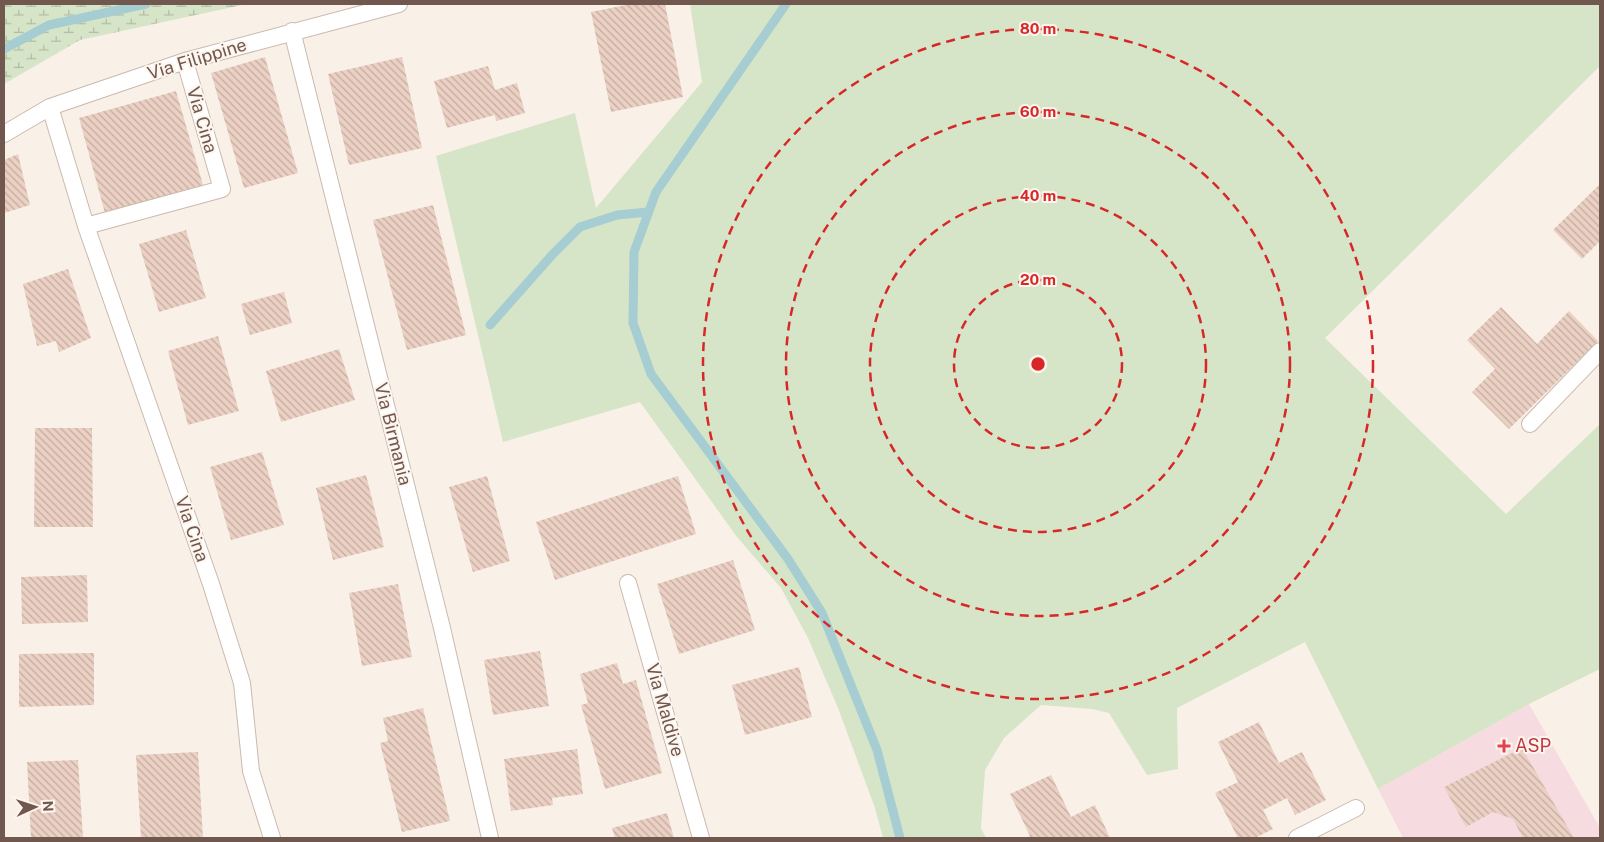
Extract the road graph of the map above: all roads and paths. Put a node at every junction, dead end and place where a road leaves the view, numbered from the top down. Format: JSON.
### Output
{"nodes":[{"id":1,"x":399,"y":4,"type":"edge"},
{"id":2,"x":292,"y":31,"type":"junction"},
{"id":3,"x":185,"y":60,"type":"junction"},
{"id":4,"x":50,"y":107,"type":"junction"},
{"id":5,"x":4,"y":134,"type":"edge"},
{"id":6,"x":86,"y":226,"type":"junction"},
{"id":7,"x":1600,"y":351,"type":"edge"},
{"id":8,"x":1530,"y":424,"type":"dead end"},
{"id":9,"x":628,"y":583,"type":"dead end"},
{"id":10,"x":1356,"y":808,"type":"dead end"},
{"id":11,"x":272,"y":838,"type":"edge"},
{"id":12,"x":490,"y":838,"type":"edge"},
{"id":13,"x":701,"y":838,"type":"edge"},
{"id":14,"x":1297,"y":838,"type":"edge"}],
"edges":[{"from":1,"to":2,"type":"lane","name":"Via Filippine"},
{"from":2,"to":3,"type":"lane","name":"Via Filippine"},
{"from":2,"to":12,"type":"lane","name":"Via Birmania"},
{"from":3,"to":4,"type":"lane","name":"Via Filippine"},
{"from":3,"to":6,"type":"lane","name":"Via Cina"},
{"from":4,"to":5,"type":"lane","name":"Via Filippine"},
{"from":4,"to":6,"type":"lane","name":"Via Cina"},
{"from":6,"to":11,"type":"lane","name":"Via Cina"},
{"from":7,"to":8,"type":"lane"},
{"from":9,"to":13,"type":"lane","name":"Via Maldive"},
{"from":10,"to":14,"type":"lane"}]}
